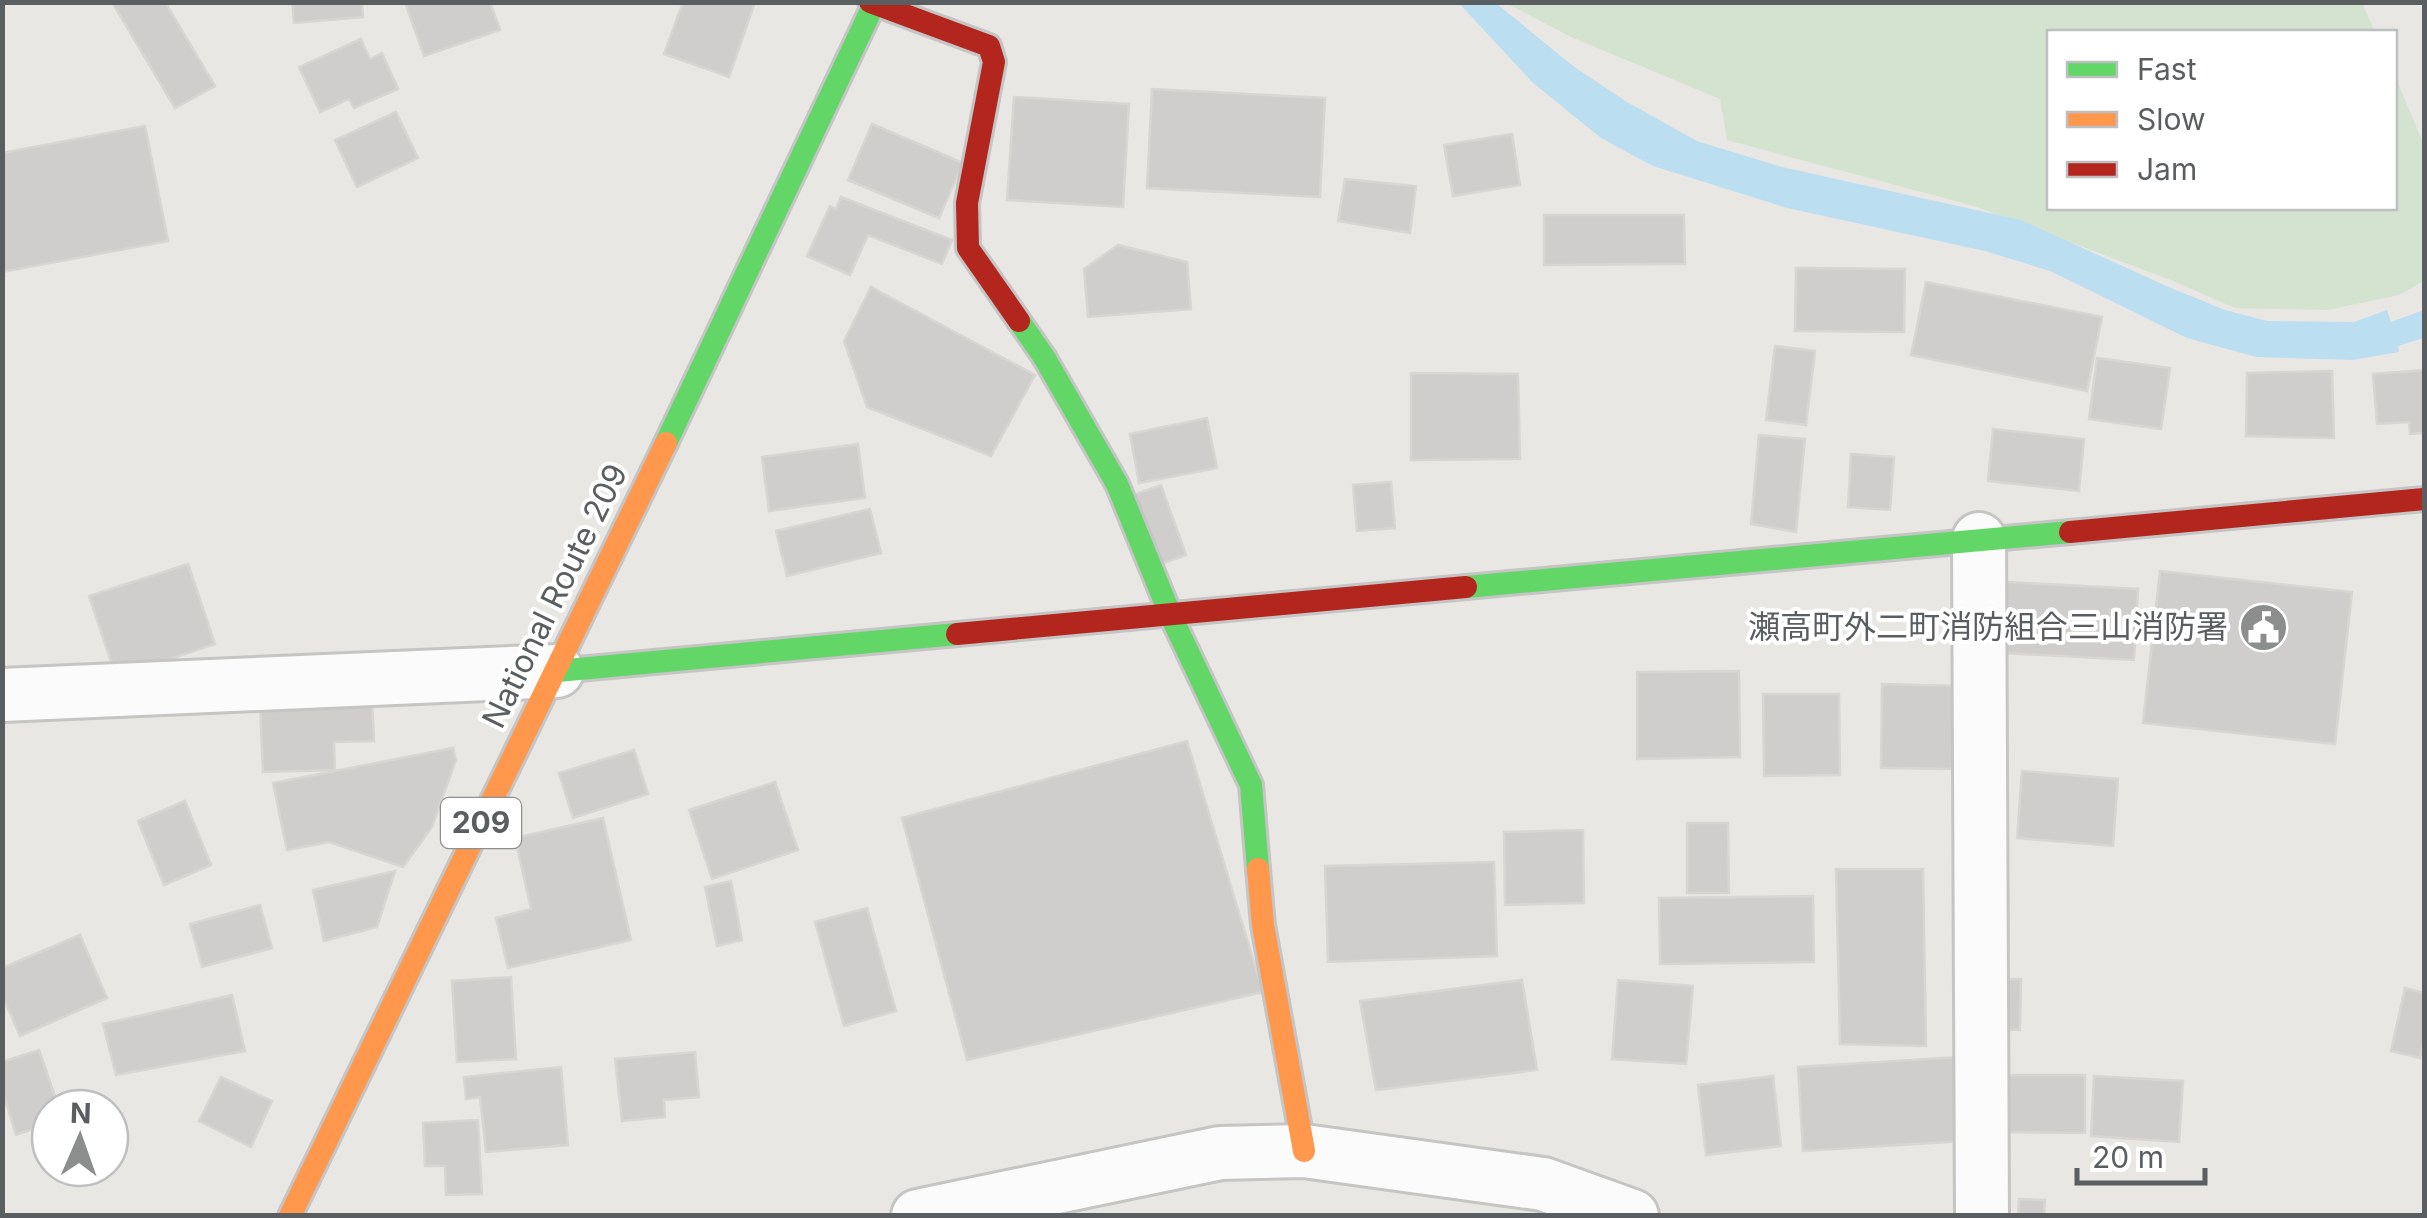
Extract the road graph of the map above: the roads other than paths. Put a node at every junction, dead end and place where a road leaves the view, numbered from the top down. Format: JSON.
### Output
{"nodes":[{"id":1,"x":873,"y":3,"type":"edge"},
{"id":2,"x":2424,"y":499,"type":"edge"},
{"id":3,"x":1979,"y":539,"type":"junction"},
{"id":4,"x":1170,"y":614,"type":"junction"},
{"id":5,"x":557,"y":671,"type":"junction"},
{"id":6,"x":2,"y":696,"type":"edge"},
{"id":7,"x":1304,"y":1151,"type":"junction"},
{"id":8,"x":290,"y":1216,"type":"edge"},
{"id":9,"x":918,"y":1216,"type":"edge"},
{"id":10,"x":1632,"y":1216,"type":"edge"},
{"id":11,"x":1982,"y":1216,"type":"edge"}],
"edges":[{"from":1,"to":4,"type":"main road"},
{"from":1,"to":5,"type":"main road","name":"National Route 209","number":"209"},
{"from":2,"to":3,"type":"main road"},
{"from":3,"to":4,"type":"main road"},
{"from":3,"to":11,"type":"street"},
{"from":4,"to":5,"type":"main road"},
{"from":4,"to":7,"type":"main road"},
{"from":5,"to":6,"type":"street"},
{"from":5,"to":8,"type":"main road","name":"National Route 209","number":"209"},
{"from":7,"to":9,"type":"street"},
{"from":7,"to":10,"type":"street"}]}
